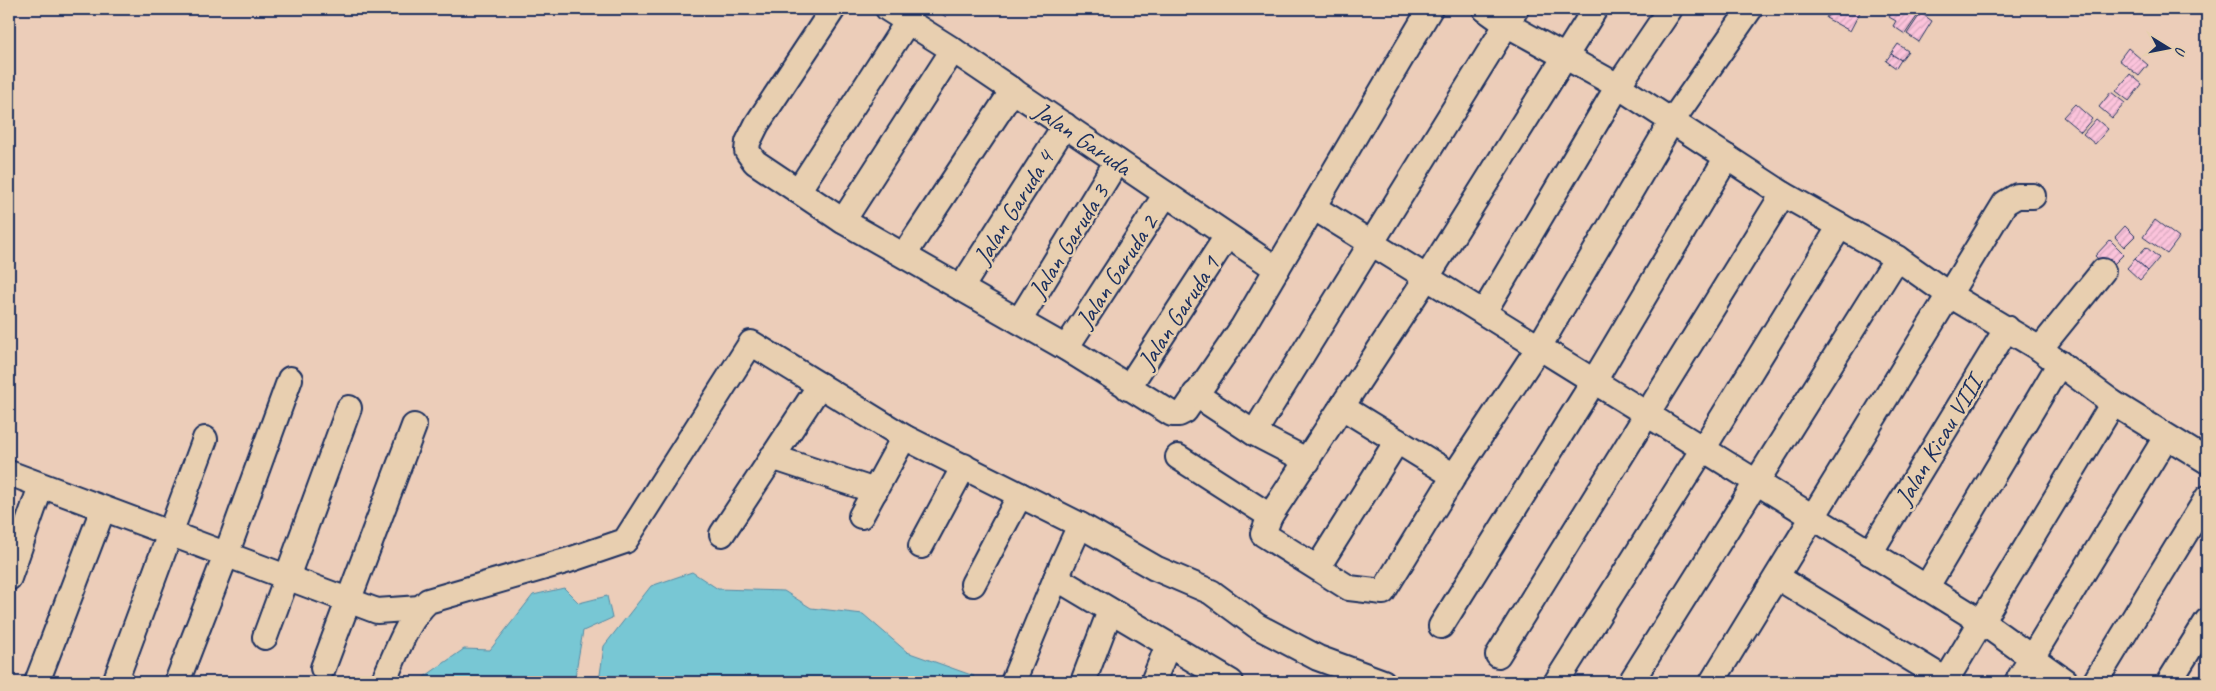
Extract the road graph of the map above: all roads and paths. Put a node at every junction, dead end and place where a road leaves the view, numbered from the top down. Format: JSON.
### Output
{"nodes":[{"id":1,"x":832,"y":9,"type":"edge"},
{"id":2,"x":888,"y":9,"type":"edge"},
{"id":3,"x":1430,"y":9,"type":"edge"},
{"id":4,"x":1485,"y":9,"type":"edge"},
{"id":5,"x":1595,"y":9,"type":"edge"},
{"id":6,"x":1670,"y":9,"type":"edge"},
{"id":7,"x":1750,"y":9,"type":"edge"},
{"id":8,"x":1511,"y":16,"type":"edge"},
{"id":9,"x":908,"y":21,"type":"junction"},
{"id":10,"x":953,"y":50,"type":"junction"},
{"id":11,"x":1564,"y":55,"type":"junction"},
{"id":12,"x":1618,"y":86,"type":"junction"},
{"id":13,"x":1013,"y":90,"type":"junction"},
{"id":14,"x":1672,"y":121,"type":"junction"},
{"id":15,"x":1064,"y":125,"type":"junction"},
{"id":16,"x":1727,"y":157,"type":"junction"},
{"id":17,"x":1118,"y":161,"type":"junction"},
{"id":18,"x":798,"y":191,"type":"junction"},
{"id":19,"x":1166,"y":194,"type":"junction"},
{"id":20,"x":1783,"y":194,"type":"junction"},
{"id":21,"x":2033,"y":196,"type":"dead end"},
{"id":22,"x":1313,"y":207,"type":"junction"},
{"id":23,"x":843,"y":221,"type":"junction"},
{"id":24,"x":1840,"y":226,"type":"junction"},
{"id":25,"x":1227,"y":236,"type":"junction"},
{"id":26,"x":1372,"y":243,"type":"junction"},
{"id":27,"x":904,"y":256,"type":"junction"},
{"id":28,"x":1897,"y":258,"type":"junction"},
{"id":29,"x":1277,"y":269,"type":"junction"},
{"id":30,"x":2104,"y":271,"type":"dead end"},
{"id":31,"x":1427,"y":277,"type":"junction"},
{"id":32,"x":962,"y":288,"type":"junction"},
{"id":33,"x":1948,"y":294,"type":"junction"},
{"id":34,"x":1484,"y":312,"type":"junction"},
{"id":35,"x":1019,"y":321,"type":"junction"},
{"id":36,"x":2006,"y":328,"type":"junction"},
{"id":37,"x":1539,"y":347,"type":"junction"},
{"id":38,"x":1066,"y":348,"type":"junction"},
{"id":39,"x":2040,"y":349,"type":"junction"},
{"id":40,"x":2060,"y":363,"type":"junction"},
{"id":41,"x":290,"y":379,"type":"dead end"},
{"id":42,"x":1594,"y":381,"type":"junction"},
{"id":43,"x":820,"y":384,"type":"junction"},
{"id":44,"x":1128,"y":388,"type":"junction"},
{"id":45,"x":1195,"y":394,"type":"junction"},
{"id":46,"x":2113,"y":403,"type":"junction"},
{"id":47,"x":1342,"y":407,"type":"junction"},
{"id":48,"x":349,"y":408,"type":"dead end"},
{"id":49,"x":1648,"y":415,"type":"junction"},
{"id":50,"x":414,"y":426,"type":"dead end"},
{"id":51,"x":1254,"y":433,"type":"junction"},
{"id":52,"x":904,"y":437,"type":"junction"},
{"id":53,"x":2166,"y":437,"type":"junction"},
{"id":54,"x":205,"y":439,"type":"dead end"},
{"id":55,"x":1397,"y":441,"type":"junction"},
{"id":56,"x":1703,"y":449,"type":"junction"},
{"id":57,"x":772,"y":457,"type":"junction"},
{"id":58,"x":1178,"y":457,"type":"dead end"},
{"id":59,"x":1308,"y":461,"type":"junction"},
{"id":60,"x":2207,"y":461,"type":"edge"},
{"id":61,"x":964,"y":466,"type":"junction"},
{"id":62,"x":9,"y":474,"type":"edge"},
{"id":63,"x":1454,"y":476,"type":"junction"},
{"id":64,"x":1758,"y":483,"type":"junction"},
{"id":65,"x":41,"y":486,"type":"junction"},
{"id":66,"x":875,"y":491,"type":"junction"},
{"id":67,"x":1020,"y":495,"type":"junction"},
{"id":68,"x":2207,"y":498,"type":"edge"},
{"id":69,"x":103,"y":509,"type":"junction"},
{"id":70,"x":861,"y":516,"type":"dead end"},
{"id":71,"x":1270,"y":516,"type":"junction"},
{"id":72,"x":1814,"y":518,"type":"junction"},
{"id":73,"x":1080,"y":525,"type":"junction"},
{"id":74,"x":169,"y":533,"type":"junction"},
{"id":75,"x":722,"y":534,"type":"dead end"},
{"id":76,"x":921,"y":546,"type":"dead end"},
{"id":77,"x":1870,"y":553,"type":"junction"},
{"id":78,"x":226,"y":555,"type":"junction"},
{"id":79,"x":1318,"y":567,"type":"junction"},
{"id":80,"x":287,"y":577,"type":"junction"},
{"id":81,"x":1777,"y":577,"type":"junction"},
{"id":82,"x":9,"y":578,"type":"edge"},
{"id":83,"x":1056,"y":578,"type":"junction"},
{"id":84,"x":974,"y":584,"type":"dead end"},
{"id":85,"x":1926,"y":588,"type":"junction"},
{"id":86,"x":347,"y":600,"type":"junction"},
{"id":87,"x":1110,"y":611,"type":"junction"},
{"id":88,"x":416,"y":615,"type":"junction"},
{"id":89,"x":2207,"y":621,"type":"edge"},
{"id":90,"x":1982,"y":622,"type":"junction"},
{"id":91,"x":1441,"y":626,"type":"dead end"},
{"id":92,"x":265,"y":637,"type":"dead end"},
{"id":93,"x":1168,"y":646,"type":"junction"},
{"id":94,"x":1498,"y":655,"type":"dead end"},
{"id":95,"x":2031,"y":659,"type":"junction"},
{"id":96,"x":323,"y":668,"type":"dead end"},
{"id":97,"x":1557,"y":680,"type":"dead end"},
{"id":98,"x":1225,"y":681,"type":"edge"},
{"id":99,"x":1946,"y":681,"type":"edge"},
{"id":100,"x":37,"y":682,"type":"edge"},
{"id":101,"x":115,"y":682,"type":"edge"},
{"id":102,"x":177,"y":682,"type":"edge"},
{"id":103,"x":383,"y":682,"type":"edge"},
{"id":104,"x":1013,"y":682,"type":"edge"},
{"id":105,"x":1083,"y":682,"type":"edge"},
{"id":106,"x":1153,"y":682,"type":"edge"},
{"id":107,"x":1383,"y":682,"type":"edge"},
{"id":108,"x":1631,"y":682,"type":"edge"},
{"id":109,"x":1712,"y":682,"type":"edge"},
{"id":110,"x":2017,"y":682,"type":"edge"},
{"id":111,"x":2066,"y":682,"type":"edge"},
{"id":112,"x":2095,"y":682,"type":"edge"},
{"id":113,"x":2169,"y":682,"type":"edge"}],
"edges":[{"from":1,"to":18,"type":"street"},
{"from":2,"to":9,"type":"street","name":"Jalan Garuda"},
{"from":3,"to":22,"type":"street"},
{"from":4,"to":8,"type":"street"},
{"from":5,"to":11,"type":"street"},
{"from":6,"to":12,"type":"street"},
{"from":7,"to":14,"type":"street"},
{"from":8,"to":11,"type":"street"},
{"from":8,"to":26,"type":"street"},
{"from":9,"to":10,"type":"street","name":"Jalan Garuda"},
{"from":9,"to":18,"type":"street"},
{"from":10,"to":13,"type":"street","name":"Jalan Garuda"},
{"from":10,"to":23,"type":"street"},
{"from":11,"to":12,"type":"street"},
{"from":11,"to":31,"type":"street"},
{"from":12,"to":14,"type":"street"},
{"from":12,"to":34,"type":"street"},
{"from":13,"to":15,"type":"street","name":"Jalan Garuda"},
{"from":13,"to":27,"type":"street"},
{"from":14,"to":16,"type":"street"},
{"from":14,"to":37,"type":"street"},
{"from":15,"to":17,"type":"street","name":"Jalan Garuda"},
{"from":15,"to":32,"type":"street","name":"Jalan Garuda 4"},
{"from":16,"to":20,"type":"street"},
{"from":16,"to":42,"type":"street"},
{"from":17,"to":19,"type":"street","name":"Jalan Garuda"},
{"from":17,"to":35,"type":"street","name":"Jalan Garuda 3"},
{"from":18,"to":23,"type":"street"},
{"from":19,"to":25,"type":"street","name":"Jalan Garuda"},
{"from":19,"to":38,"type":"street","name":"Jalan Garuda 2"},
{"from":20,"to":24,"type":"street"},
{"from":20,"to":49,"type":"street"},
{"from":21,"to":33,"type":"street"},
{"from":22,"to":26,"type":"street"},
{"from":22,"to":29,"type":"street"},
{"from":23,"to":27,"type":"street"},
{"from":24,"to":28,"type":"street"},
{"from":24,"to":56,"type":"street"},
{"from":25,"to":29,"type":"street","name":"Jalan Garuda"},
{"from":25,"to":44,"type":"street","name":"Jalan Garuda 1"},
{"from":26,"to":31,"type":"street"},
{"from":26,"to":51,"type":"street"},
{"from":27,"to":32,"type":"street"},
{"from":28,"to":33,"type":"street"},
{"from":28,"to":64,"type":"street"},
{"from":29,"to":45,"type":"street"},
{"from":30,"to":39,"type":"street"},
{"from":31,"to":34,"type":"street"},
{"from":31,"to":47,"type":"street"},
{"from":32,"to":35,"type":"street"},
{"from":33,"to":36,"type":"street"},
{"from":33,"to":72,"type":"street"},
{"from":34,"to":37,"type":"street"},
{"from":35,"to":38,"type":"street"},
{"from":36,"to":39,"type":"street"},
{"from":36,"to":77,"type":"street","name":"Jalan Kicau VIII"},
{"from":37,"to":42,"type":"street"},
{"from":37,"to":63,"type":"street"},
{"from":38,"to":44,"type":"street"},
{"from":39,"to":40,"type":"street"},
{"from":40,"to":46,"type":"street"},
{"from":40,"to":85,"type":"street"},
{"from":41,"to":78,"type":"street"},
{"from":42,"to":49,"type":"street"},
{"from":42,"to":91,"type":"street"},
{"from":43,"to":52,"type":"street"},
{"from":43,"to":57,"type":"street"},
{"from":43,"to":88,"type":"street"},
{"from":44,"to":45,"type":"street"},
{"from":45,"to":51,"type":"street"},
{"from":46,"to":53,"type":"street"},
{"from":46,"to":90,"type":"street"},
{"from":47,"to":55,"type":"street"},
{"from":47,"to":59,"type":"street"},
{"from":48,"to":80,"type":"street"},
{"from":49,"to":56,"type":"street"},
{"from":49,"to":94,"type":"street"},
{"from":50,"to":86,"type":"street"},
{"from":51,"to":59,"type":"street"},
{"from":52,"to":61,"type":"street"},
{"from":52,"to":66,"type":"street"},
{"from":53,"to":60,"type":"street"},
{"from":53,"to":95,"type":"street"},
{"from":54,"to":74,"type":"street"},
{"from":55,"to":63,"type":"street"},
{"from":55,"to":79,"type":"street"},
{"from":56,"to":64,"type":"street"},
{"from":56,"to":97,"type":"street"},
{"from":57,"to":66,"type":"street"},
{"from":57,"to":75,"type":"street"},
{"from":58,"to":71,"type":"street"},
{"from":59,"to":71,"type":"street"},
{"from":61,"to":67,"type":"street"},
{"from":61,"to":76,"type":"street"},
{"from":62,"to":65,"type":"street"},
{"from":63,"to":79,"type":"street"},
{"from":64,"to":72,"type":"street"},
{"from":64,"to":108,"type":"street"},
{"from":65,"to":69,"type":"street"},
{"from":65,"to":82,"type":"street"},
{"from":66,"to":70,"type":"street"},
{"from":67,"to":73,"type":"street"},
{"from":67,"to":84,"type":"street"},
{"from":68,"to":112,"type":"street"},
{"from":69,"to":74,"type":"street"},
{"from":69,"to":100,"type":"street"},
{"from":71,"to":79,"type":"street"},
{"from":72,"to":77,"type":"street"},
{"from":72,"to":81,"type":"street"},
{"from":73,"to":83,"type":"street"},
{"from":73,"to":107,"type":"street"},
{"from":74,"to":78,"type":"street"},
{"from":74,"to":101,"type":"street"},
{"from":77,"to":85,"type":"street"},
{"from":78,"to":80,"type":"street"},
{"from":78,"to":102,"type":"street"},
{"from":80,"to":86,"type":"street"},
{"from":80,"to":92,"type":"street"},
{"from":81,"to":99,"type":"street"},
{"from":81,"to":109,"type":"street"},
{"from":83,"to":87,"type":"street"},
{"from":83,"to":104,"type":"street"},
{"from":85,"to":90,"type":"street"},
{"from":86,"to":88,"type":"street"},
{"from":86,"to":96,"type":"street"},
{"from":87,"to":93,"type":"street"},
{"from":87,"to":105,"type":"street"},
{"from":88,"to":103,"type":"street"},
{"from":89,"to":113,"type":"street"},
{"from":90,"to":95,"type":"street"},
{"from":90,"to":99,"type":"street"},
{"from":93,"to":98,"type":"street"},
{"from":93,"to":106,"type":"street"},
{"from":95,"to":110,"type":"street"},
{"from":95,"to":111,"type":"street"}]}
